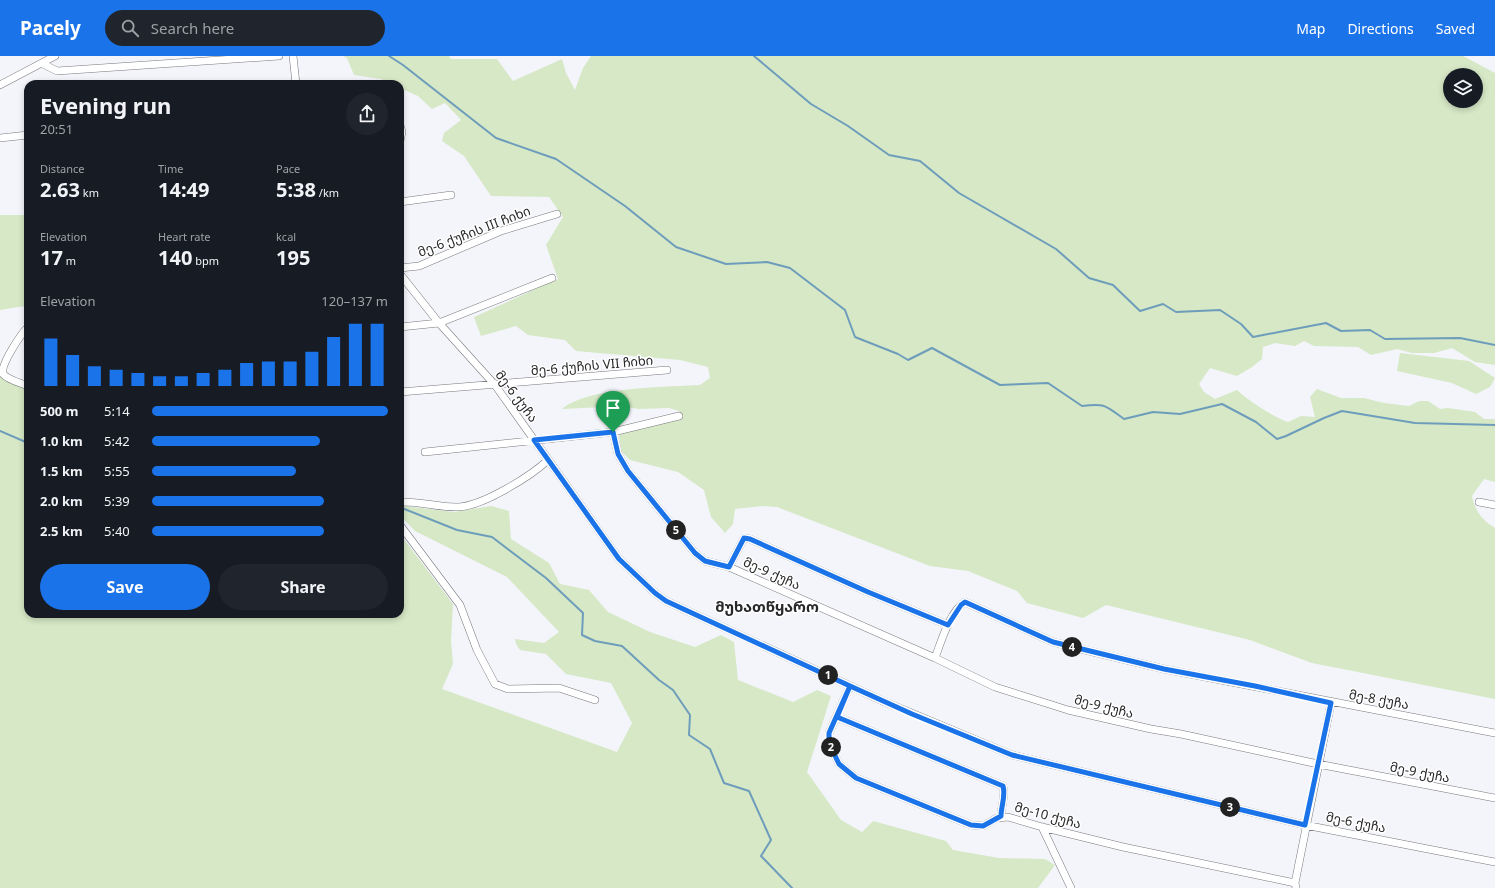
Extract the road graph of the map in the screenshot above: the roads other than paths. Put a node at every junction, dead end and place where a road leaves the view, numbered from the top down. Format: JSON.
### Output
{"nodes":[{"id":1,"x":55,"y":56,"type":"edge"},
{"id":2,"x":279,"y":56,"type":"edge"},
{"id":3,"x":293,"y":56,"type":"edge"},
{"id":4,"x":43,"y":64,"type":"junction"},
{"id":5,"x":296,"y":80,"type":"edge"},
{"id":6,"x":0,"y":85,"type":"edge"},
{"id":7,"x":24,"y":135,"type":"edge"},
{"id":8,"x":0,"y":138,"type":"edge"},
{"id":9,"x":451,"y":195,"type":"dead end"},
{"id":10,"x":404,"y":201,"type":"edge"},
{"id":11,"x":556,"y":214,"type":"dead end"},
{"id":12,"x":404,"y":268,"type":"edge"},
{"id":13,"x":552,"y":278,"type":"dead end"},
{"id":14,"x":404,"y":279,"type":"edge"},
{"id":15,"x":439,"y":323,"type":"junction"},
{"id":16,"x":404,"y":327,"type":"edge"},
{"id":17,"x":24,"y":333,"type":"edge"},
{"id":18,"x":667,"y":370,"type":"dead end"},
{"id":19,"x":24,"y":384,"type":"edge"},
{"id":20,"x":495,"y":385,"type":"junction"},
{"id":21,"x":404,"y":392,"type":"edge"},
{"id":22,"x":679,"y":416,"type":"dead end"},
{"id":23,"x":613,"y":432,"type":"junction"},
{"id":24,"x":534,"y":440,"type":"junction"},
{"id":25,"x":425,"y":452,"type":"dead end"},
{"id":26,"x":548,"y":460,"type":"junction"},
{"id":27,"x":404,"y":502,"type":"edge"},
{"id":28,"x":1479,"y":502,"type":"dead end"},
{"id":29,"x":1495,"y":505,"type":"edge"},
{"id":30,"x":404,"y":530,"type":"edge"},
{"id":31,"x":729,"y":567,"type":"junction"},
{"id":32,"x":948,"y":625,"type":"junction"},
{"id":33,"x":935,"y":658,"type":"junction"},
{"id":34,"x":850,"y":686,"type":"junction"},
{"id":35,"x":595,"y":700,"type":"dead end"},
{"id":36,"x":1331,"y":703,"type":"junction"},
{"id":37,"x":837,"y":717,"type":"junction"},
{"id":38,"x":1495,"y":733,"type":"edge"},
{"id":39,"x":1318,"y":764,"type":"junction"},
{"id":40,"x":1495,"y":798,"type":"edge"},
{"id":41,"x":1001,"y":816,"type":"junction"},
{"id":42,"x":1305,"y":825,"type":"junction"},
{"id":43,"x":1042,"y":827,"type":"junction"},
{"id":44,"x":1495,"y":862,"type":"edge"},
{"id":45,"x":1296,"y":886,"type":"edge"},
{"id":46,"x":1071,"y":888,"type":"edge"}],
"edges":[{"from":1,"to":4,"type":"street"},
{"from":2,"to":4,"type":"street"},
{"from":3,"to":5,"type":"street"},
{"from":4,"to":6,"type":"street"},
{"from":7,"to":8,"type":"street"},
{"from":9,"to":10,"type":"street"},
{"from":11,"to":12,"type":"street","name":"მე-6 ქუჩის III ჩიხი"},
{"from":13,"to":15,"type":"street"},
{"from":14,"to":15,"type":"street","name":"მე-6 ქუჩა"},
{"from":15,"to":16,"type":"street"},
{"from":15,"to":20,"type":"street","name":"მე-6 ქუჩა"},
{"from":17,"to":19,"type":"street"},
{"from":18,"to":20,"type":"street","name":"მე-6 ქუჩის VII ჩიხი"},
{"from":20,"to":21,"type":"street","name":"მე-6 ქუჩის VII ჩიხი"},
{"from":20,"to":24,"type":"street","name":"მე-6 ქუჩა"},
{"from":22,"to":23,"type":"street"},
{"from":23,"to":24,"type":"street"},
{"from":23,"to":31,"type":"street"},
{"from":24,"to":25,"type":"street"},
{"from":24,"to":26,"type":"street","name":"მე-6 ქუჩა"},
{"from":26,"to":27,"type":"street"},
{"from":26,"to":34,"type":"street","name":"მე-6 ქუჩა"},
{"from":28,"to":29,"type":"street"},
{"from":30,"to":35,"type":"street"},
{"from":31,"to":32,"type":"street"},
{"from":31,"to":33,"type":"street","name":"მე-9 ქუჩა"},
{"from":32,"to":33,"type":"street","name":"მე-8 ქუჩა"},
{"from":32,"to":36,"type":"street","name":"მე-8 ქუჩა"},
{"from":33,"to":39,"type":"street","name":"მე-9 ქუჩა"},
{"from":34,"to":37,"type":"street","name":"მე-10 ქუჩა"},
{"from":34,"to":42,"type":"street","name":"მე-6 ქუჩა"},
{"from":36,"to":38,"type":"street","name":"მე-8 ქუჩა"},
{"from":36,"to":39,"type":"street"},
{"from":37,"to":41,"type":"street"},
{"from":37,"to":41,"type":"street","name":"მე-10 ქუჩა"},
{"from":39,"to":40,"type":"street","name":"მე-9 ქუჩა"},
{"from":39,"to":42,"type":"street"},
{"from":41,"to":43,"type":"street","name":"მე-10 ქუჩა"},
{"from":42,"to":44,"type":"street","name":"მე-6 ქუჩა"},
{"from":42,"to":45,"type":"street"},
{"from":43,"to":45,"type":"street","name":"მე-10 ქუჩა"},
{"from":43,"to":46,"type":"street"}]}
